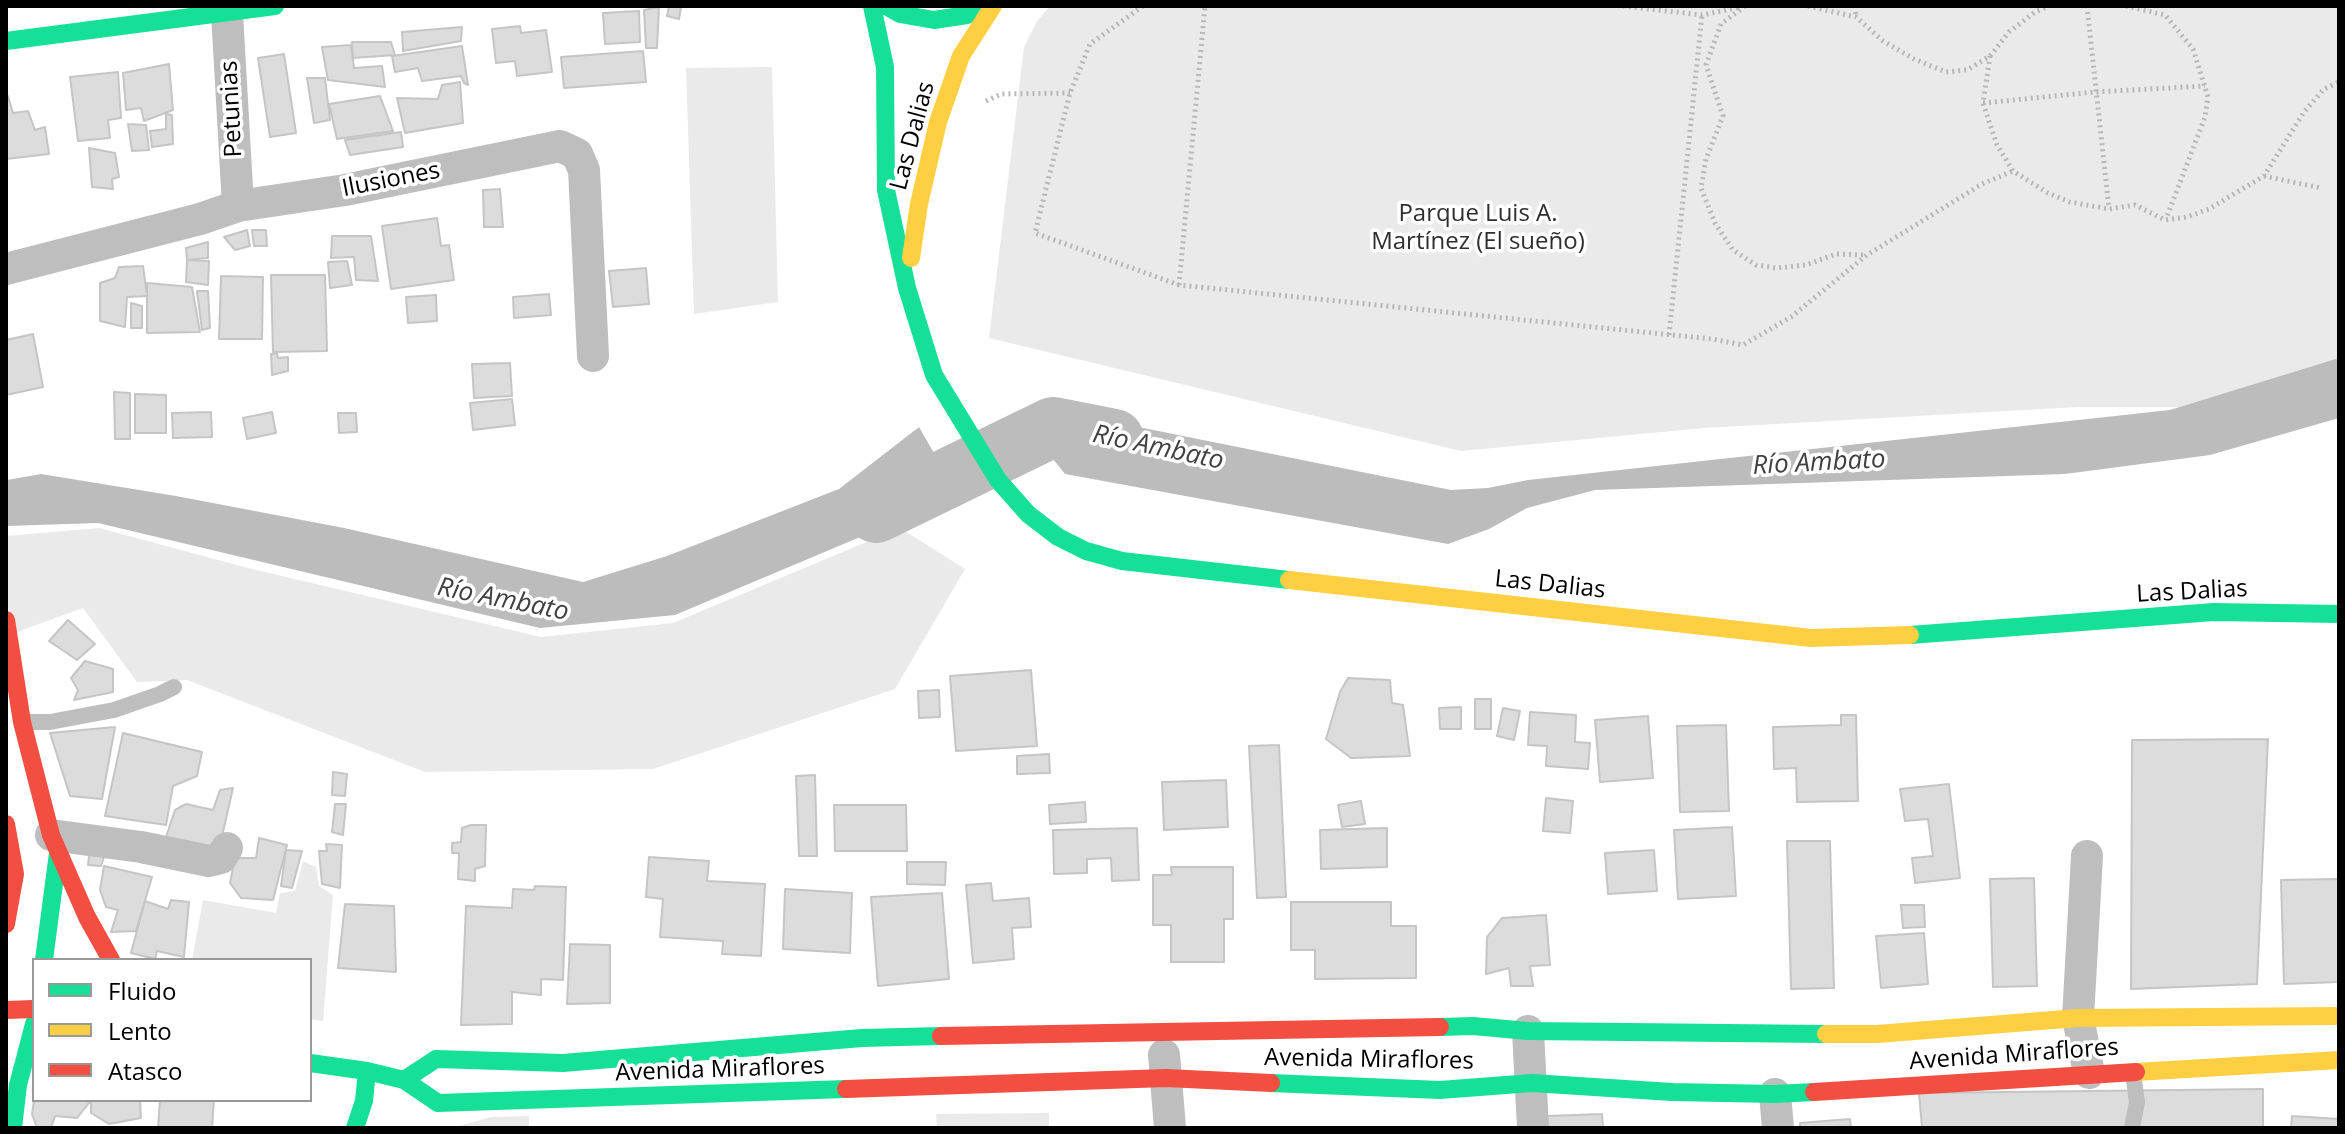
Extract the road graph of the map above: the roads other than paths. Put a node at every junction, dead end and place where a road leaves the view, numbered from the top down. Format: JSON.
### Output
{"nodes":[{"id":1,"x":275,"y":6,"type":"edge"},
{"id":2,"x":872,"y":6,"type":"edge"},
{"id":3,"x":886,"y":6,"type":"edge"},
{"id":4,"x":984,"y":6,"type":"edge"},
{"id":5,"x":993,"y":6,"type":"edge"},
{"id":6,"x":227,"y":13,"type":"junction"},
{"id":7,"x":6,"y":41,"type":"edge"},
{"id":8,"x":238,"y":206,"type":"junction"},
{"id":9,"x":6,"y":269,"type":"edge"},
{"id":10,"x":907,"y":288,"type":"junction"},
{"id":11,"x":593,"y":356,"type":"dead end"},
{"id":12,"x":2339,"y":614,"type":"edge"},
{"id":13,"x":6,"y":620,"type":"edge"},
{"id":14,"x":174,"y":687,"type":"dead end"},
{"id":15,"x":22,"y":722,"type":"junction"},
{"id":16,"x":6,"y":824,"type":"edge"},
{"id":17,"x":55,"y":844,"type":"junction"},
{"id":18,"x":227,"y":848,"type":"dead end"},
{"id":19,"x":2087,"y":856,"type":"dead end"},
{"id":20,"x":6,"y":924,"type":"edge"},
{"id":21,"x":44,"y":958,"type":"edge"},
{"id":22,"x":110,"y":958,"type":"edge"},
{"id":23,"x":32,"y":1009,"type":"edge"},
{"id":24,"x":6,"y":1010,"type":"edge"},
{"id":25,"x":2339,"y":1016,"type":"edge"},
{"id":26,"x":2078,"y":1018,"type":"junction"},
{"id":27,"x":1162,"y":1030,"type":"junction"},
{"id":28,"x":1528,"y":1031,"type":"junction"},
{"id":29,"x":32,"y":1032,"type":"edge"},
{"id":30,"x":1877,"y":1034,"type":"junction"},
{"id":31,"x":862,"y":1051,"type":"junction"},
{"id":32,"x":2339,"y":1060,"type":"edge"},
{"id":33,"x":312,"y":1063,"type":"edge"},
{"id":34,"x":367,"y":1071,"type":"junction"},
{"id":35,"x":2132,"y":1071,"type":"junction"},
{"id":36,"x":2089,"y":1073,"type":"junction"},
{"id":37,"x":1166,"y":1078,"type":"junction"},
{"id":38,"x":404,"y":1080,"type":"junction"},
{"id":39,"x":1532,"y":1083,"type":"junction"},
{"id":40,"x":1885,"y":1088,"type":"junction"},
{"id":41,"x":861,"y":1090,"type":"junction"},
{"id":42,"x":1775,"y":1094,"type":"junction"},
{"id":43,"x":13,"y":1128,"type":"edge"},
{"id":44,"x":355,"y":1128,"type":"edge"},
{"id":45,"x":1170,"y":1128,"type":"edge"},
{"id":46,"x":1533,"y":1128,"type":"edge"},
{"id":47,"x":1778,"y":1128,"type":"edge"},
{"id":48,"x":2132,"y":1128,"type":"edge"}],
"edges":[{"from":1,"to":6,"type":"main road"},
{"from":2,"to":10,"type":"main road","name":"Las Dalias"},
{"from":3,"to":4,"type":"main road"},
{"from":5,"to":10,"type":"main road","name":"Las Dalias"},
{"from":6,"to":7,"type":"main road"},
{"from":6,"to":8,"type":"street","name":"Petunias"},
{"from":8,"to":9,"type":"street","name":"Ilusiones"},
{"from":8,"to":11,"type":"street","name":"Ilusiones"},
{"from":10,"to":12,"type":"main road","name":"Las Dalias"},
{"from":13,"to":15,"type":"main road"},
{"from":14,"to":15,"type":"lane"},
{"from":15,"to":17,"type":"main road"},
{"from":16,"to":20,"type":"main road"},
{"from":17,"to":18,"type":"street"},
{"from":17,"to":21,"type":"main road"},
{"from":17,"to":22,"type":"main road"},
{"from":19,"to":26,"type":"street"},
{"from":23,"to":24,"type":"main road"},
{"from":25,"to":26,"type":"main road","name":"Avenida Miraflores"},
{"from":26,"to":30,"type":"main road","name":"Avenida Miraflores"},
{"from":26,"to":36,"type":"street"},
{"from":27,"to":28,"type":"main road","name":"Avenida Miraflores"},
{"from":27,"to":31,"type":"main road","name":"Avenida Miraflores"},
{"from":27,"to":37,"type":"street"},
{"from":28,"to":30,"type":"main road","name":"Avenida Miraflores"},
{"from":28,"to":39,"type":"street"},
{"from":29,"to":43,"type":"main road"},
{"from":30,"to":40,"type":"street"},
{"from":31,"to":38,"type":"main road","name":"Avenida Miraflores"},
{"from":31,"to":41,"type":"main road"},
{"from":32,"to":35,"type":"main road","name":"Avenida Miraflores"},
{"from":33,"to":34,"type":"main road","name":"Avenida Miraflores"},
{"from":34,"to":38,"type":"main road","name":"Avenida Miraflores"},
{"from":34,"to":44,"type":"main road"},
{"from":35,"to":36,"type":"main road","name":"Avenida Miraflores"},
{"from":35,"to":48,"type":"lane"},
{"from":36,"to":40,"type":"main road","name":"Avenida Miraflores"},
{"from":37,"to":39,"type":"main road","name":"Avenida Miraflores"},
{"from":37,"to":41,"type":"main road","name":"Avenida Miraflores"},
{"from":37,"to":45,"type":"street"},
{"from":38,"to":41,"type":"main road","name":"Avenida Miraflores"},
{"from":39,"to":42,"type":"main road","name":"Avenida Miraflores"},
{"from":39,"to":46,"type":"street"},
{"from":40,"to":42,"type":"main road","name":"Avenida Miraflores"},
{"from":42,"to":47,"type":"street"}]}
